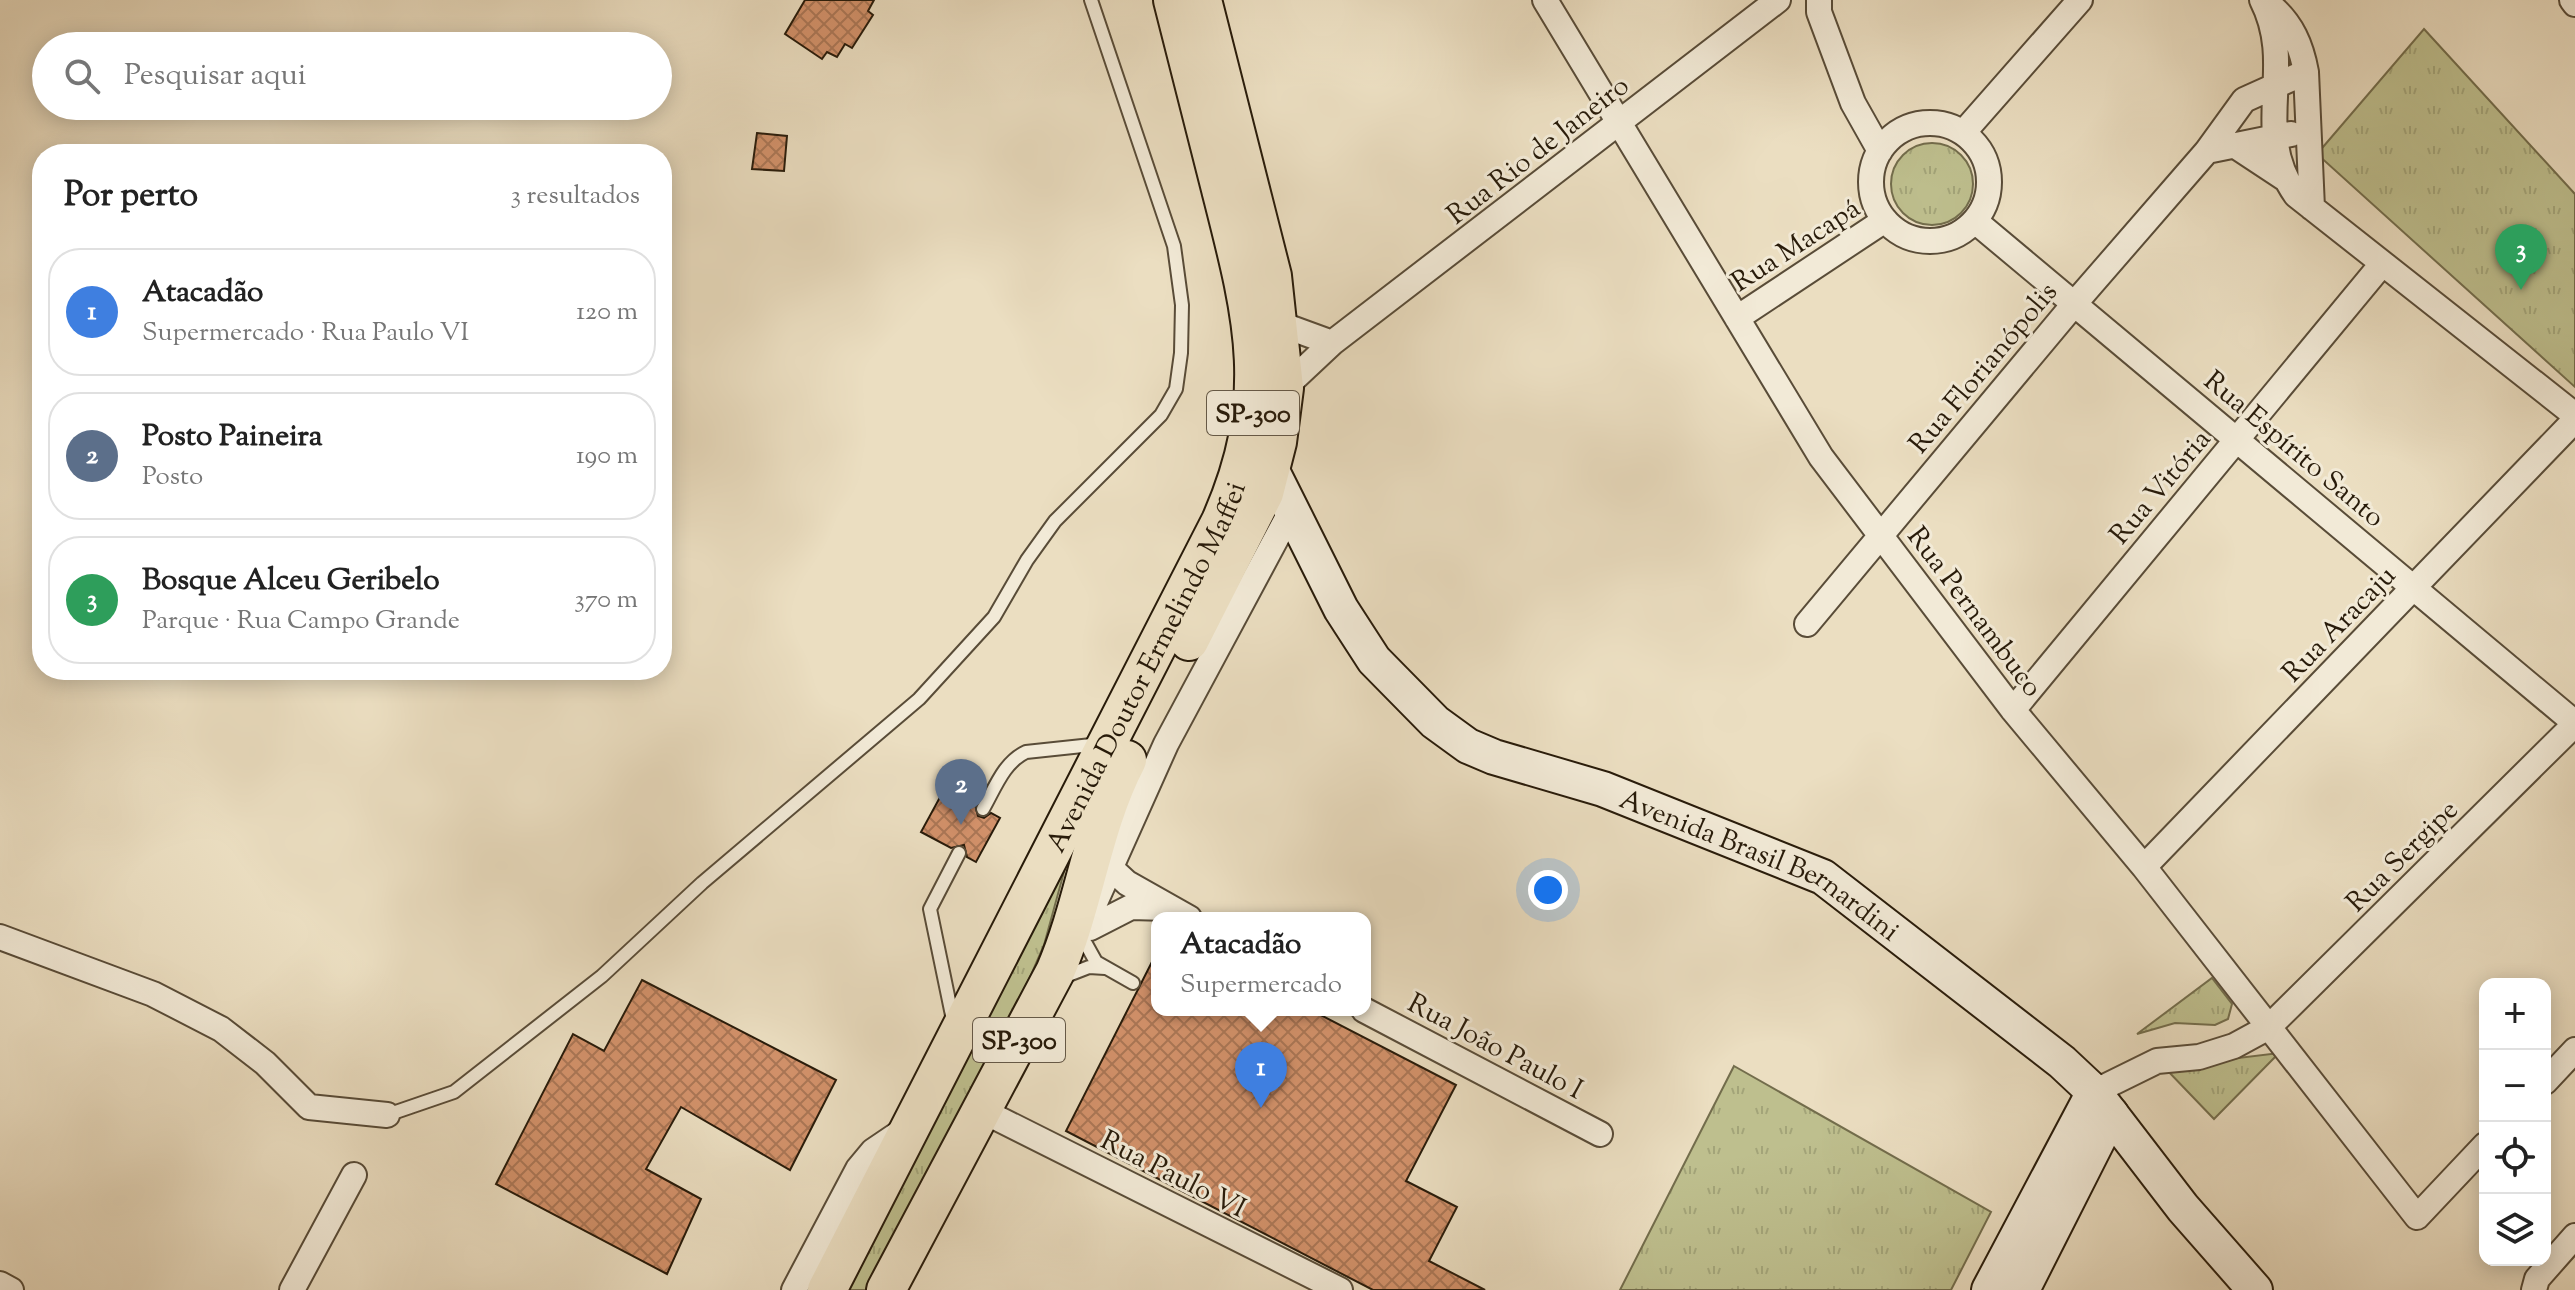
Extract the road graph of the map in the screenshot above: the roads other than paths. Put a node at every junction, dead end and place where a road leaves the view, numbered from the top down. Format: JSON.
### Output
{"nodes":[{"id":1,"x":1091,"y":0,"type":"edge"},
{"id":2,"x":1173,"y":0,"type":"edge"},
{"id":3,"x":1202,"y":0,"type":"edge"},
{"id":4,"x":1545,"y":0,"type":"edge"},
{"id":5,"x":1778,"y":0,"type":"edge"},
{"id":6,"x":2080,"y":0,"type":"edge"},
{"id":7,"x":2263,"y":0,"type":"edge"},
{"id":8,"x":1815,"y":4,"type":"edge"},
{"id":9,"x":2306,"y":72,"type":"junction"},
{"id":10,"x":2275,"y":84,"type":"junction"},
{"id":11,"x":1619,"y":123,"type":"junction"},
{"id":12,"x":2307,"y":131,"type":"junction"},
{"id":13,"x":1963,"y":133,"type":"junction"},
{"id":14,"x":2275,"y":137,"type":"junction"},
{"id":15,"x":2234,"y":145,"type":"junction"},
{"id":16,"x":1880,"y":151,"type":"junction"},
{"id":17,"x":2207,"y":151,"type":"junction"},
{"id":18,"x":2284,"y":178,"type":"junction"},
{"id":19,"x":2312,"y":208,"type":"junction"},
{"id":20,"x":1885,"y":220,"type":"junction"},
{"id":21,"x":1975,"y":221,"type":"junction"},
{"id":22,"x":2382,"y":264,"type":"junction"},
{"id":23,"x":2075,"y":303,"type":"junction"},
{"id":24,"x":1737,"y":318,"type":"junction"},
{"id":25,"x":1280,"y":324,"type":"junction"},
{"id":26,"x":1332,"y":343,"type":"junction"},
{"id":27,"x":1284,"y":388,"type":"junction"},
{"id":28,"x":2575,"y":418,"type":"edge"},
{"id":29,"x":2238,"y":437,"type":"junction"},
{"id":30,"x":1271,"y":469,"type":"junction"},
{"id":31,"x":1292,"y":509,"type":"junction"},
{"id":32,"x":1882,"y":535,"type":"junction"},
{"id":33,"x":2414,"y":587,"type":"junction"},
{"id":34,"x":1807,"y":624,"type":"dead end"},
{"id":35,"x":2013,"y":710,"type":"junction"},
{"id":36,"x":2575,"y":724,"type":"edge"},
{"id":37,"x":1108,"y":743,"type":"junction"},
{"id":38,"x":983,"y":809,"type":"dead end"},
{"id":39,"x":959,"y":853,"type":"dead end"},
{"id":40,"x":1101,"y":858,"type":"junction"},
{"id":41,"x":2144,"y":867,"type":"junction"},
{"id":42,"x":1171,"y":912,"type":"edge"},
{"id":43,"x":1178,"y":912,"type":"edge"},
{"id":44,"x":1090,"y":926,"type":"junction"},
{"id":45,"x":0,"y":937,"type":"edge"},
{"id":46,"x":1105,"y":968,"type":"junction"},
{"id":47,"x":1071,"y":974,"type":"junction"},
{"id":48,"x":1133,"y":983,"type":"dead end"},
{"id":49,"x":1371,"y":1014,"type":"edge"},
{"id":50,"x":2269,"y":1027,"type":"junction"},
{"id":51,"x":1022,"y":1033,"type":"junction"},
{"id":52,"x":957,"y":1036,"type":"junction"},
{"id":53,"x":2575,"y":1050,"type":"edge"},
{"id":54,"x":2551,"y":1076,"type":"edge"},
{"id":55,"x":2109,"y":1094,"type":"junction"},
{"id":56,"x":981,"y":1110,"type":"junction"},
{"id":57,"x":387,"y":1115,"type":"joint"},
{"id":58,"x":912,"y":1124,"type":"junction"},
{"id":59,"x":1600,"y":1134,"type":"dead end"},
{"id":60,"x":2479,"y":1151,"type":"edge"},
{"id":61,"x":354,"y":1175,"type":"dead end"},
{"id":62,"x":2575,"y":1236,"type":"edge"},
{"id":63,"x":0,"y":1284,"type":"edge"},
{"id":64,"x":11,"y":1290,"type":"edge"},
{"id":65,"x":292,"y":1290,"type":"edge"},
{"id":66,"x":794,"y":1290,"type":"edge"},
{"id":67,"x":827,"y":1290,"type":"edge"},
{"id":68,"x":886,"y":1290,"type":"edge"},
{"id":69,"x":1340,"y":1290,"type":"edge"},
{"id":70,"x":1989,"y":1290,"type":"edge"},
{"id":71,"x":2022,"y":1290,"type":"edge"},
{"id":72,"x":2255,"y":1290,"type":"edge"},
{"id":73,"x":2534,"y":1290,"type":"edge"}],
"edges":[{"from":1,"to":57,"type":"lane"},
{"from":2,"to":37,"type":"main road","name":"Avenida Doutor Ermelindo Maffei","number":"SP-300"},
{"from":3,"to":25,"type":"main road","name":"Avenida Doutor Ermelindo Maffei","number":"SP-300"},
{"from":4,"to":11,"type":"street","name":"Rua Pernambuco"},
{"from":5,"to":11,"type":"street","name":"Rua Rio de Janeiro"},
{"from":6,"to":13,"type":"street"},
{"from":7,"to":9,"type":"street"},
{"from":7,"to":10,"type":"street"},
{"from":8,"to":16,"type":"street"},
{"from":9,"to":10,"type":"street","name":"Rua Florianópolis"},
{"from":9,"to":12,"type":"street"},
{"from":10,"to":14,"type":"street"},
{"from":10,"to":17,"type":"street","name":"Rua Florianópolis"},
{"from":11,"to":24,"type":"street","name":"Rua Pernambuco"},
{"from":11,"to":26,"type":"street","name":"Rua Rio de Janeiro"},
{"from":12,"to":14,"type":"street"},
{"from":12,"to":19,"type":"street"},
{"from":13,"to":16,"type":"street"},
{"from":13,"to":21,"type":"street"},
{"from":14,"to":15,"type":"street"},
{"from":14,"to":18,"type":"street"},
{"from":15,"to":17,"type":"street"},
{"from":15,"to":18,"type":"street"},
{"from":16,"to":20,"type":"street"},
{"from":17,"to":23,"type":"street","name":"Rua Florianópolis"},
{"from":18,"to":19,"type":"street"},
{"from":19,"to":22,"type":"street"},
{"from":20,"to":21,"type":"street"},
{"from":20,"to":24,"type":"street","name":"Rua Macapá"},
{"from":21,"to":23,"type":"street","name":"Rua Espírito Santo"},
{"from":22,"to":28,"type":"street"},
{"from":22,"to":29,"type":"street","name":"Rua Vitória"},
{"from":23,"to":29,"type":"street","name":"Rua Espírito Santo"},
{"from":23,"to":32,"type":"street","name":"Rua Florianópolis"},
{"from":24,"to":32,"type":"street","name":"Rua Pernambuco"},
{"from":25,"to":26,"type":"street"},
{"from":25,"to":27,"type":"main road","name":"Avenida Doutor Ermelindo Maffei","number":"SP-300"},
{"from":26,"to":27,"type":"street","name":"Rua Rio de Janeiro"},
{"from":27,"to":30,"type":"main road","name":"Avenida Doutor Ermelindo Maffei","number":"SP-300"},
{"from":28,"to":33,"type":"street","name":"Rua Aracaju"},
{"from":29,"to":33,"type":"street","name":"Rua Espírito Santo"},
{"from":29,"to":35,"type":"street","name":"Rua Vitória"},
{"from":30,"to":31,"type":"street","name":"Avenida Brasil Bernardini"},
{"from":30,"to":40,"type":"main road","name":"Avenida Doutor Ermelindo Maffei","number":"SP-300"},
{"from":31,"to":40,"type":"street"},
{"from":31,"to":55,"type":"street","name":"Avenida Brasil Bernardini"},
{"from":32,"to":34,"type":"street","name":"Rua Florianópolis"},
{"from":32,"to":35,"type":"street","name":"Rua Pernambuco"},
{"from":33,"to":36,"type":"street","name":"Rua Espírito Santo"},
{"from":33,"to":41,"type":"street","name":"Rua Aracaju"},
{"from":35,"to":41,"type":"street","name":"Rua Pernambuco"},
{"from":36,"to":50,"type":"street","name":"Rua Sergipe"},
{"from":37,"to":38,"type":"lane"},
{"from":37,"to":52,"type":"main road","name":"Avenida Doutor Ermelindo Maffei","number":"SP-300"},
{"from":39,"to":52,"type":"lane"},
{"from":40,"to":43,"type":"street"},
{"from":40,"to":44,"type":"street"},
{"from":40,"to":51,"type":"main road","name":"Avenida Doutor Ermelindo Maffei","number":"SP-300"},
{"from":41,"to":50,"type":"street","name":"Rua Pernambuco"},
{"from":42,"to":44,"type":"street"},
{"from":44,"to":46,"type":"lane"},
{"from":44,"to":47,"type":"street"},
{"from":45,"to":57,"type":"street"},
{"from":46,"to":47,"type":"lane"},
{"from":46,"to":48,"type":"lane"},
{"from":47,"to":51,"type":"street"},
{"from":49,"to":59,"type":"street","name":"Rua João Paulo I"},
{"from":50,"to":55,"type":"street","name":"Rua Sergipe"},
{"from":50,"to":60,"type":"street","name":"Rua Pernambuco"},
{"from":51,"to":56,"type":"main road","name":"Avenida Doutor Ermelindo Maffei","number":"SP-300"},
{"from":52,"to":58,"type":"main road","name":"Avenida Doutor Ermelindo Maffei","number":"SP-300"},
{"from":53,"to":54,"type":"street"},
{"from":55,"to":70,"type":"street"},
{"from":55,"to":71,"type":"street"},
{"from":55,"to":72,"type":"street","name":"Avenida Brasil Bernardini"},
{"from":56,"to":68,"type":"main road","name":"Avenida Doutor Ermelindo Maffei","number":"SP-300"},
{"from":56,"to":69,"type":"street","name":"Rua Paulo VI"},
{"from":58,"to":66,"type":"street"},
{"from":58,"to":67,"type":"main road","name":"Avenida Doutor Ermelindo Maffei","number":"SP-300"},
{"from":61,"to":65,"type":"street"},
{"from":62,"to":73,"type":"street"},
{"from":63,"to":64,"type":"street"}]}
